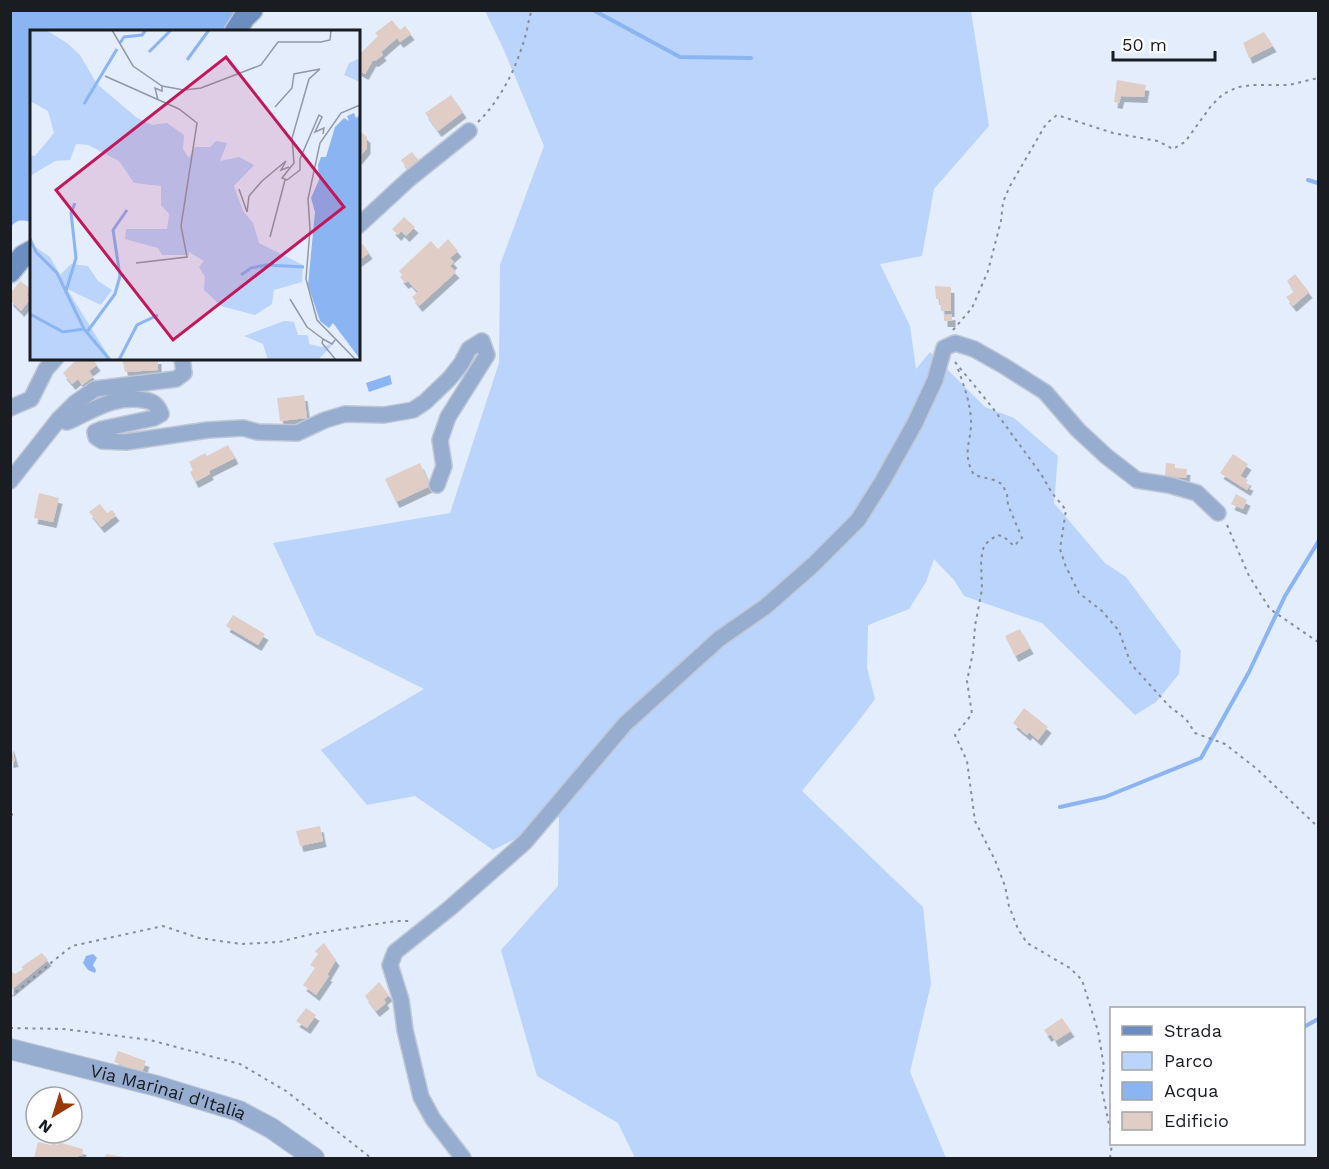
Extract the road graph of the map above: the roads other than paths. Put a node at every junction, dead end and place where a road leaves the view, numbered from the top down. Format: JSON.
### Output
{"nodes":[{"id":1,"x":252,"y":10,"type":"edge"},
{"id":2,"x":236,"y":30,"type":"edge"},
{"id":3,"x":470,"y":131,"type":"road end"},
{"id":4,"x":360,"y":224,"type":"edge"},
{"id":5,"x":30,"y":252,"type":"edge"},
{"id":6,"x":10,"y":272,"type":"edge"},
{"id":7,"x":54,"y":360,"type":"edge"},
{"id":8,"x":182,"y":360,"type":"edge"},
{"id":9,"x":10,"y":408,"type":"edge"},
{"id":10,"x":59,"y":419,"type":"junction"},
{"id":11,"x":10,"y":482,"type":"edge"},
{"id":12,"x":437,"y":485,"type":"dead end"},
{"id":13,"x":1218,"y":513,"type":"road end"},
{"id":14,"x":10,"y":1049,"type":"edge"},
{"id":15,"x":314,"y":1158,"type":"edge"},
{"id":16,"x":463,"y":1158,"type":"edge"}],
"edges":[{"from":1,"to":2,"type":"main road"},
{"from":3,"to":4,"type":"street"},
{"from":5,"to":6,"type":"main road"},
{"from":7,"to":9,"type":"street"},
{"from":8,"to":10,"type":"street"},
{"from":10,"to":11,"type":"street"},
{"from":10,"to":12,"type":"street"},
{"from":13,"to":16,"type":"street"},
{"from":14,"to":15,"type":"street","name":"Via Marinai d'Italia"}]}
